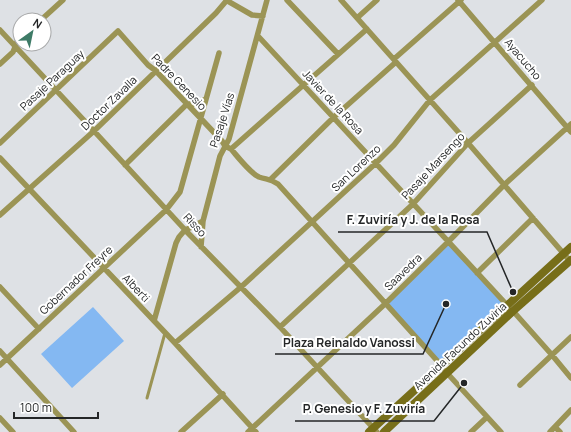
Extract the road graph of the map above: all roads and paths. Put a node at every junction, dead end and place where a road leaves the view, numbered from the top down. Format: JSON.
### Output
{"nodes":[{"id":1,"x":64,"y":0,"type":"edge"},
{"id":2,"x":227,"y":0,"type":"edge"},
{"id":3,"x":267,"y":0,"type":"edge"},
{"id":4,"x":287,"y":0,"type":"edge"},
{"id":5,"x":341,"y":0,"type":"edge"},
{"id":6,"x":377,"y":0,"type":"edge"},
{"id":7,"x":542,"y":0,"type":"edge"},
{"id":8,"x":460,"y":1,"type":"edge"},
{"id":9,"x":50,"y":12,"type":"edge"},
{"id":10,"x":263,"y":16,"type":"junction"},
{"id":11,"x":357,"y":18,"type":"junction"},
{"id":12,"x":367,"y":29,"type":"junction"},
{"id":13,"x":0,"y":30,"type":"edge"},
{"id":14,"x":118,"y":31,"type":"joint"},
{"id":15,"x":258,"y":36,"type":"junction"},
{"id":16,"x":495,"y":42,"type":"junction"},
{"id":17,"x":12,"y":44,"type":"edge"},
{"id":18,"x":12,"y":52,"type":"edge"},
{"id":19,"x":20,"y":52,"type":"edge"},
{"id":20,"x":218,"y":53,"type":"dead end"},
{"id":21,"x":338,"y":54,"type":"junction"},
{"id":22,"x":395,"y":61,"type":"junction"},
{"id":23,"x":0,"y":64,"type":"edge"},
{"id":24,"x":156,"y":71,"type":"junction"},
{"id":25,"x":303,"y":84,"type":"junction"},
{"id":26,"x":532,"y":86,"type":"junction"},
{"id":27,"x":56,"y":90,"type":"junction"},
{"id":28,"x":206,"y":99,"type":"junction"},
{"id":29,"x":430,"y":100,"type":"junction"},
{"id":30,"x":187,"y":104,"type":"junction"},
{"id":31,"x":200,"y":118,"type":"junction"},
{"id":32,"x":334,"y":118,"type":"junction"},
{"id":33,"x":570,"y":128,"type":"edge"},
{"id":34,"x":94,"y":131,"type":"junction"},
{"id":35,"x":468,"y":142,"type":"junction"},
{"id":36,"x":0,"y":143,"type":"edge"},
{"id":37,"x":225,"y":146,"type":"junction"},
{"id":38,"x":231,"y":149,"type":"junction"},
{"id":39,"x":0,"y":158,"type":"edge"},
{"id":40,"x":376,"y":163,"type":"junction"},
{"id":41,"x":126,"y":165,"type":"junction"},
{"id":42,"x":271,"y":179,"type":"junction"},
{"id":43,"x":504,"y":185,"type":"junction"},
{"id":44,"x":29,"y":188,"type":"junction"},
{"id":45,"x":413,"y":204,"type":"junction"},
{"id":46,"x":166,"y":210,"type":"junction"},
{"id":47,"x":0,"y":215,"type":"edge"},
{"id":48,"x":533,"y":218,"type":"junction"},
{"id":49,"x":203,"y":221,"type":"junction"},
{"id":50,"x":312,"y":222,"type":"junction"},
{"id":51,"x":185,"y":230,"type":"junction"},
{"id":52,"x":448,"y":242,"type":"junction"},
{"id":53,"x":201,"y":247,"type":"junction"},
{"id":54,"x":571,"y":247,"type":"edge"},
{"id":55,"x":563,"y":254,"type":"junction"},
{"id":56,"x":570,"y":261,"type":"edge"},
{"id":57,"x":349,"y":263,"type":"junction"},
{"id":58,"x":104,"y":268,"type":"junction"},
{"id":59,"x":477,"y":272,"type":"junction"},
{"id":60,"x":0,"y":287,"type":"edge"},
{"id":61,"x":241,"y":287,"type":"junction"},
{"id":62,"x":386,"y":303,"type":"junction"},
{"id":63,"x":510,"y":308,"type":"junction"},
{"id":64,"x":154,"y":321,"type":"junction"},
{"id":65,"x":280,"y":327,"type":"junction"},
{"id":66,"x":39,"y":329,"type":"junction"},
{"id":67,"x":166,"y":333,"type":"junction"},
{"id":68,"x":571,"y":337,"type":"edge"},
{"id":69,"x":175,"y":343,"type":"junction"},
{"id":70,"x":0,"y":351,"type":"edge"},
{"id":71,"x":552,"y":354,"type":"junction"},
{"id":72,"x":7,"y":359,"type":"junction"},
{"id":73,"x":0,"y":365,"type":"edge"},
{"id":74,"x":441,"y":365,"type":"junction"},
{"id":75,"x":318,"y":367,"type":"junction"},
{"id":76,"x":447,"y":373,"type":"junction"},
{"id":77,"x":571,"y":378,"type":"edge"},
{"id":78,"x":520,"y":384,"type":"dead end"},
{"id":79,"x":223,"y":394,"type":"junction"},
{"id":80,"x":147,"y":398,"type":"dead end"},
{"id":81,"x":571,"y":410,"type":"edge"},
{"id":82,"x":487,"y":417,"type":"junction"},
{"id":83,"x":0,"y":418,"type":"edge"},
{"id":84,"x":555,"y":427,"type":"junction"},
{"id":85,"x":254,"y":430,"type":"edge"},
{"id":86,"x":373,"y":431,"type":"edge"},
{"id":87,"x":13,"y":432,"type":"edge"},
{"id":88,"x":74,"y":432,"type":"edge"},
{"id":89,"x":181,"y":432,"type":"edge"},
{"id":90,"x":248,"y":432,"type":"edge"},
{"id":91,"x":384,"y":432,"type":"edge"},
{"id":92,"x":470,"y":432,"type":"edge"},
{"id":93,"x":501,"y":432,"type":"edge"},
{"id":94,"x":550,"y":432,"type":"edge"},
{"id":95,"x":560,"y":432,"type":"edge"}],
"edges":[{"from":1,"to":9,"type":"street"},
{"from":2,"to":10,"type":"street"},
{"from":2,"to":24,"type":"street","name":"Doctor Zavalla"},
{"from":3,"to":10,"type":"street","name":"Pasaje Vías"},
{"from":4,"to":21,"type":"street"},
{"from":5,"to":11,"type":"street"},
{"from":6,"to":11,"type":"street"},
{"from":7,"to":16,"type":"street","name":"San Lorenzo"},
{"from":8,"to":16,"type":"street","name":"Ayacucho"},
{"from":8,"to":22,"type":"street"},
{"from":10,"to":15,"type":"street","name":"Pasaje Vías"},
{"from":11,"to":12,"type":"street"},
{"from":12,"to":21,"type":"street"},
{"from":12,"to":22,"type":"street"},
{"from":13,"to":17,"type":"street","name":"Risso"},
{"from":14,"to":24,"type":"street","name":"Padre Genesio"},
{"from":14,"to":27,"type":"street","name":"Pasaje Paraguay"},
{"from":15,"to":25,"type":"street","name":"Javier de la Rosa"},
{"from":15,"to":37,"type":"street","name":"Pasaje Vías"},
{"from":16,"to":26,"type":"street","name":"Ayacucho"},
{"from":16,"to":29,"type":"street","name":"San Lorenzo"},
{"from":18,"to":23,"type":"street"},
{"from":19,"to":27,"type":"street","name":"Risso"},
{"from":20,"to":28,"type":"street","name":"Pasaje Vías"},
{"from":21,"to":25,"type":"street"},
{"from":22,"to":29,"type":"street"},
{"from":22,"to":32,"type":"street"},
{"from":24,"to":30,"type":"street","name":"Padre Genesio"},
{"from":24,"to":34,"type":"street","name":"Doctor Zavalla"},
{"from":25,"to":32,"type":"street","name":"Javier de la Rosa"},
{"from":25,"to":38,"type":"street"},
{"from":26,"to":33,"type":"street","name":"Ayacucho"},
{"from":26,"to":35,"type":"street","name":"Pasaje Marsengo"},
{"from":27,"to":34,"type":"street","name":"Risso"},
{"from":27,"to":36,"type":"street","name":"Pasaje Paraguay"},
{"from":28,"to":30,"type":"street"},
{"from":28,"to":31,"type":"street","name":"Pasaje Vías"},
{"from":29,"to":35,"type":"street"},
{"from":29,"to":40,"type":"street","name":"San Lorenzo"},
{"from":30,"to":31,"type":"street","name":"Padre Genesio"},
{"from":30,"to":41,"type":"street"},
{"from":31,"to":37,"type":"street","name":"Padre Genesio"},
{"from":31,"to":46,"type":"street","name":"Pasaje Vías"},
{"from":32,"to":40,"type":"street","name":"Javier de la Rosa"},
{"from":32,"to":42,"type":"street"},
{"from":33,"to":43,"type":"street","name":"Saavedra"},
{"from":34,"to":41,"type":"street","name":"Risso"},
{"from":34,"to":44,"type":"street","name":"Doctor Zavalla"},
{"from":35,"to":43,"type":"street"},
{"from":35,"to":45,"type":"street","name":"Pasaje Marsengo"},
{"from":37,"to":38,"type":"street"},
{"from":37,"to":49,"type":"street","name":"Pasaje Vías"},
{"from":38,"to":42,"type":"street"},
{"from":39,"to":44,"type":"street","name":"Alberti"},
{"from":40,"to":45,"type":"street","name":"Javier de la Rosa"},
{"from":40,"to":50,"type":"street","name":"San Lorenzo"},
{"from":41,"to":46,"type":"street","name":"Risso"},
{"from":42,"to":50,"type":"street"},
{"from":43,"to":48,"type":"street"},
{"from":43,"to":52,"type":"street","name":"Saavedra"},
{"from":44,"to":47,"type":"street","name":"Doctor Zavalla"},
{"from":44,"to":58,"type":"street","name":"Alberti"},
{"from":45,"to":52,"type":"street","name":"Javier de la Rosa"},
{"from":45,"to":57,"type":"street","name":"Pasaje Marsengo"},
{"from":46,"to":51,"type":"street","name":"Risso"},
{"from":46,"to":58,"type":"street","name":"Gobernador Freyre"},
{"from":48,"to":55,"type":"street"},
{"from":48,"to":59,"type":"street"},
{"from":49,"to":51,"type":"street"},
{"from":49,"to":53,"type":"street","name":"Pasaje Vías"},
{"from":50,"to":57,"type":"street"},
{"from":50,"to":61,"type":"street","name":"San Lorenzo"},
{"from":51,"to":53,"type":"street","name":"Risso"},
{"from":51,"to":64,"type":"street"},
{"from":52,"to":59,"type":"street","name":"Javier de la Rosa"},
{"from":52,"to":62,"type":"street","name":"Saavedra"},
{"from":53,"to":61,"type":"street","name":"Risso"},
{"from":54,"to":55,"type":"main road","name":"Avenida Facundo Zuviría"},
{"from":55,"to":56,"type":"street"},
{"from":55,"to":63,"type":"main road","name":"Avenida Facundo Zuviría"},
{"from":56,"to":63,"type":"main road","name":"Avenida Facundo Zuviría"},
{"from":57,"to":62,"type":"street"},
{"from":57,"to":65,"type":"street","name":"Pasaje Marsengo"},
{"from":58,"to":64,"type":"street","name":"Alberti"},
{"from":58,"to":66,"type":"street","name":"Gobernador Freyre"},
{"from":59,"to":63,"type":"street","name":"Javier de la Rosa"},
{"from":60,"to":66,"type":"street"},
{"from":61,"to":65,"type":"street","name":"Risso"},
{"from":61,"to":69,"type":"street","name":"San Lorenzo"},
{"from":62,"to":74,"type":"street"},
{"from":62,"to":75,"type":"street","name":"Saavedra"},
{"from":63,"to":71,"type":"street","name":"Javier de la Rosa"},
{"from":63,"to":74,"type":"main road","name":"Avenida Facundo Zuviría"},
{"from":63,"to":76,"type":"main road","name":"Avenida Facundo Zuviría"},
{"from":64,"to":67,"type":"street","name":"Alberti"},
{"from":65,"to":75,"type":"street","name":"Risso"},
{"from":66,"to":72,"type":"street","name":"Gobernador Freyre"},
{"from":67,"to":69,"type":"street","name":"Alberti"},
{"from":67,"to":80,"type":"lane"},
{"from":68,"to":71,"type":"street"},
{"from":69,"to":79,"type":"street","name":"Alberti"},
{"from":70,"to":72,"type":"street"},
{"from":71,"to":77,"type":"street","name":"Javier de la Rosa"},
{"from":71,"to":78,"type":"street"},
{"from":72,"to":73,"type":"street","name":"Gobernador Freyre"},
{"from":72,"to":88,"type":"street"},
{"from":74,"to":76,"type":"street"},
{"from":74,"to":86,"type":"main road","name":"Avenida Facundo Zuviría"},
{"from":75,"to":85,"type":"street","name":"Saavedra"},
{"from":75,"to":86,"type":"street","name":"Risso"},
{"from":76,"to":82,"type":"street"},
{"from":76,"to":91,"type":"main road","name":"Avenida Facundo Zuviría"},
{"from":79,"to":85,"type":"street","name":"Alberti"},
{"from":79,"to":89,"type":"street"},
{"from":81,"to":84,"type":"street"},
{"from":82,"to":92,"type":"street"},
{"from":82,"to":93,"type":"street"},
{"from":83,"to":87,"type":"street"},
{"from":84,"to":94,"type":"street"},
{"from":84,"to":95,"type":"street"},
{"from":85,"to":90,"type":"street","name":"Saavedra"}]}
